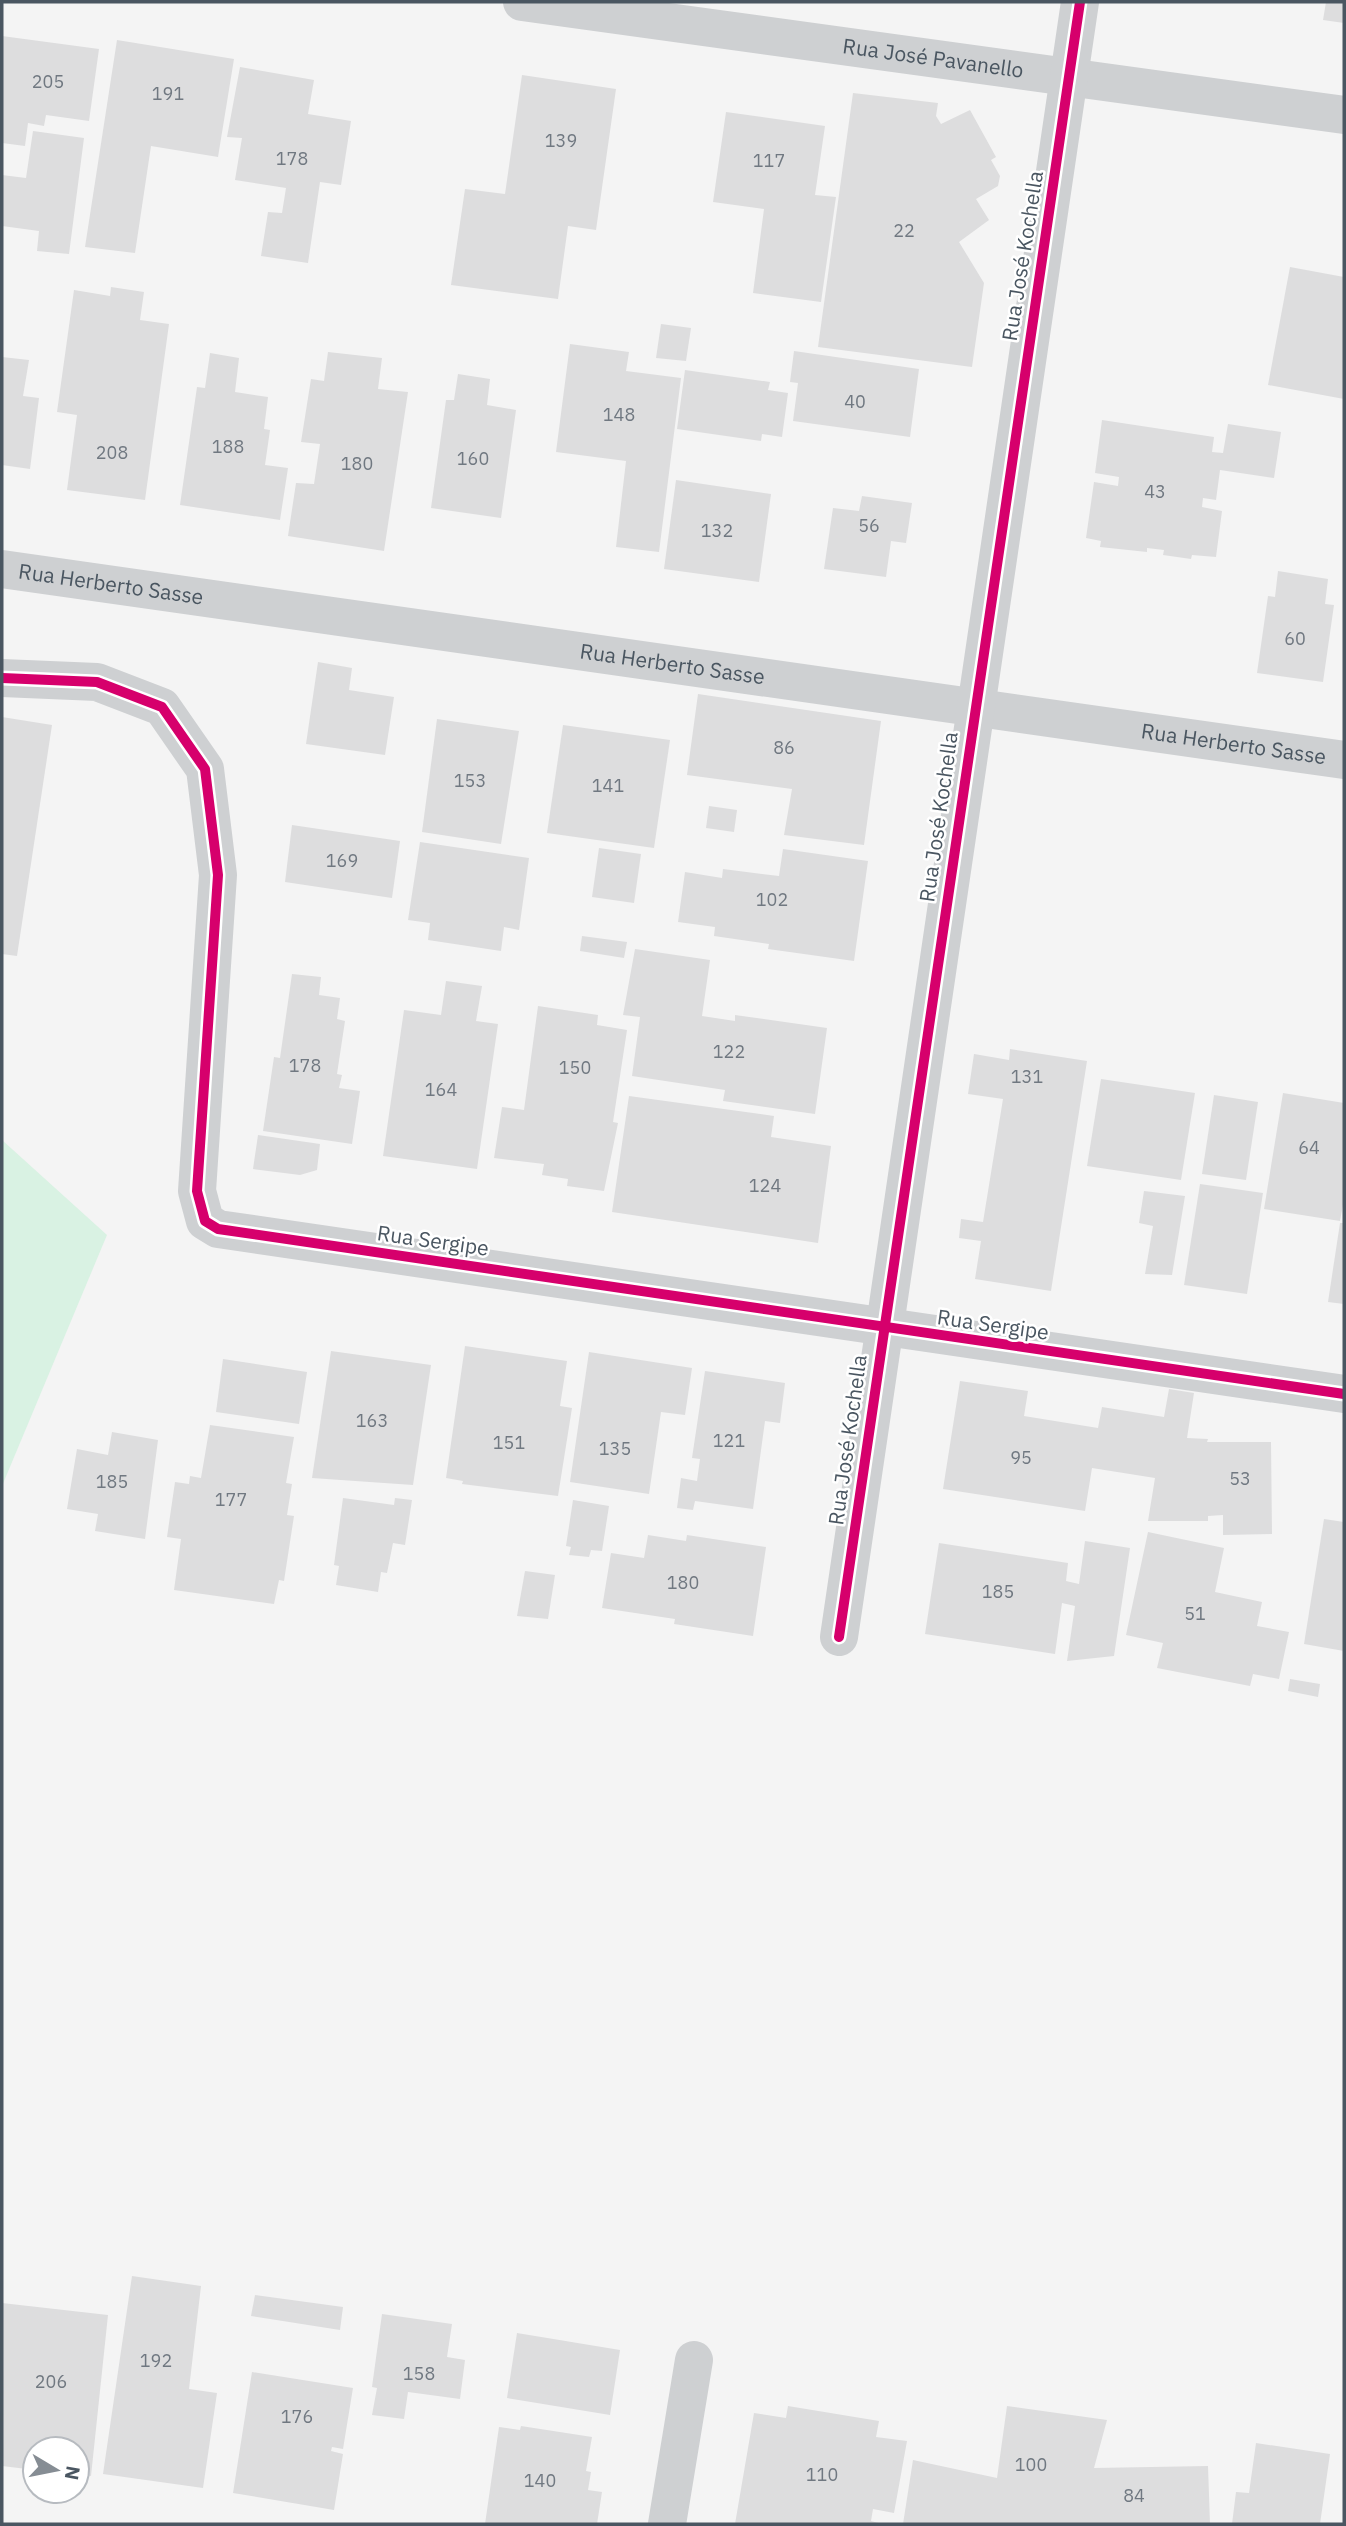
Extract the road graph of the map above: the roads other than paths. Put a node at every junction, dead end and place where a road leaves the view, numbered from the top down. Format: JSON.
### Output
{"nodes":[{"id":1,"x":522,"y":2,"type":"edge"},
{"id":2,"x":1080,"y":2,"type":"edge"},
{"id":3,"x":1069,"y":78,"type":"junction"},
{"id":4,"x":1344,"y":115,"type":"edge"},
{"id":5,"x":2,"y":569,"type":"edge"},
{"id":6,"x":2,"y":678,"type":"edge"},
{"id":7,"x":975,"y":707,"type":"junction"},
{"id":8,"x":1344,"y":760,"type":"edge"},
{"id":9,"x":884,"y":1328,"type":"junction"},
{"id":10,"x":1344,"y":1394,"type":"edge"},
{"id":11,"x":839,"y":1637,"type":"dead end"},
{"id":12,"x":694,"y":2360,"type":"dead end"},
{"id":13,"x":667,"y":2524,"type":"edge"}],
"edges":[{"from":1,"to":3,"type":"street","name":"Rua José Pavanello"},
{"from":2,"to":3,"type":"street","name":"Rua José Kochella"},
{"from":3,"to":4,"type":"street","name":"Rua José Pavanello"},
{"from":3,"to":7,"type":"street","name":"Rua José Kochella"},
{"from":5,"to":7,"type":"street","name":"Rua Herberto Sasse"},
{"from":6,"to":9,"type":"street","name":"Rua Sergipe"},
{"from":7,"to":8,"type":"street","name":"Rua Herberto Sasse"},
{"from":7,"to":9,"type":"street","name":"Rua José Kochella"},
{"from":9,"to":10,"type":"street","name":"Rua Sergipe"},
{"from":9,"to":11,"type":"street","name":"Rua José Kochella"},
{"from":12,"to":13,"type":"street"}]}
